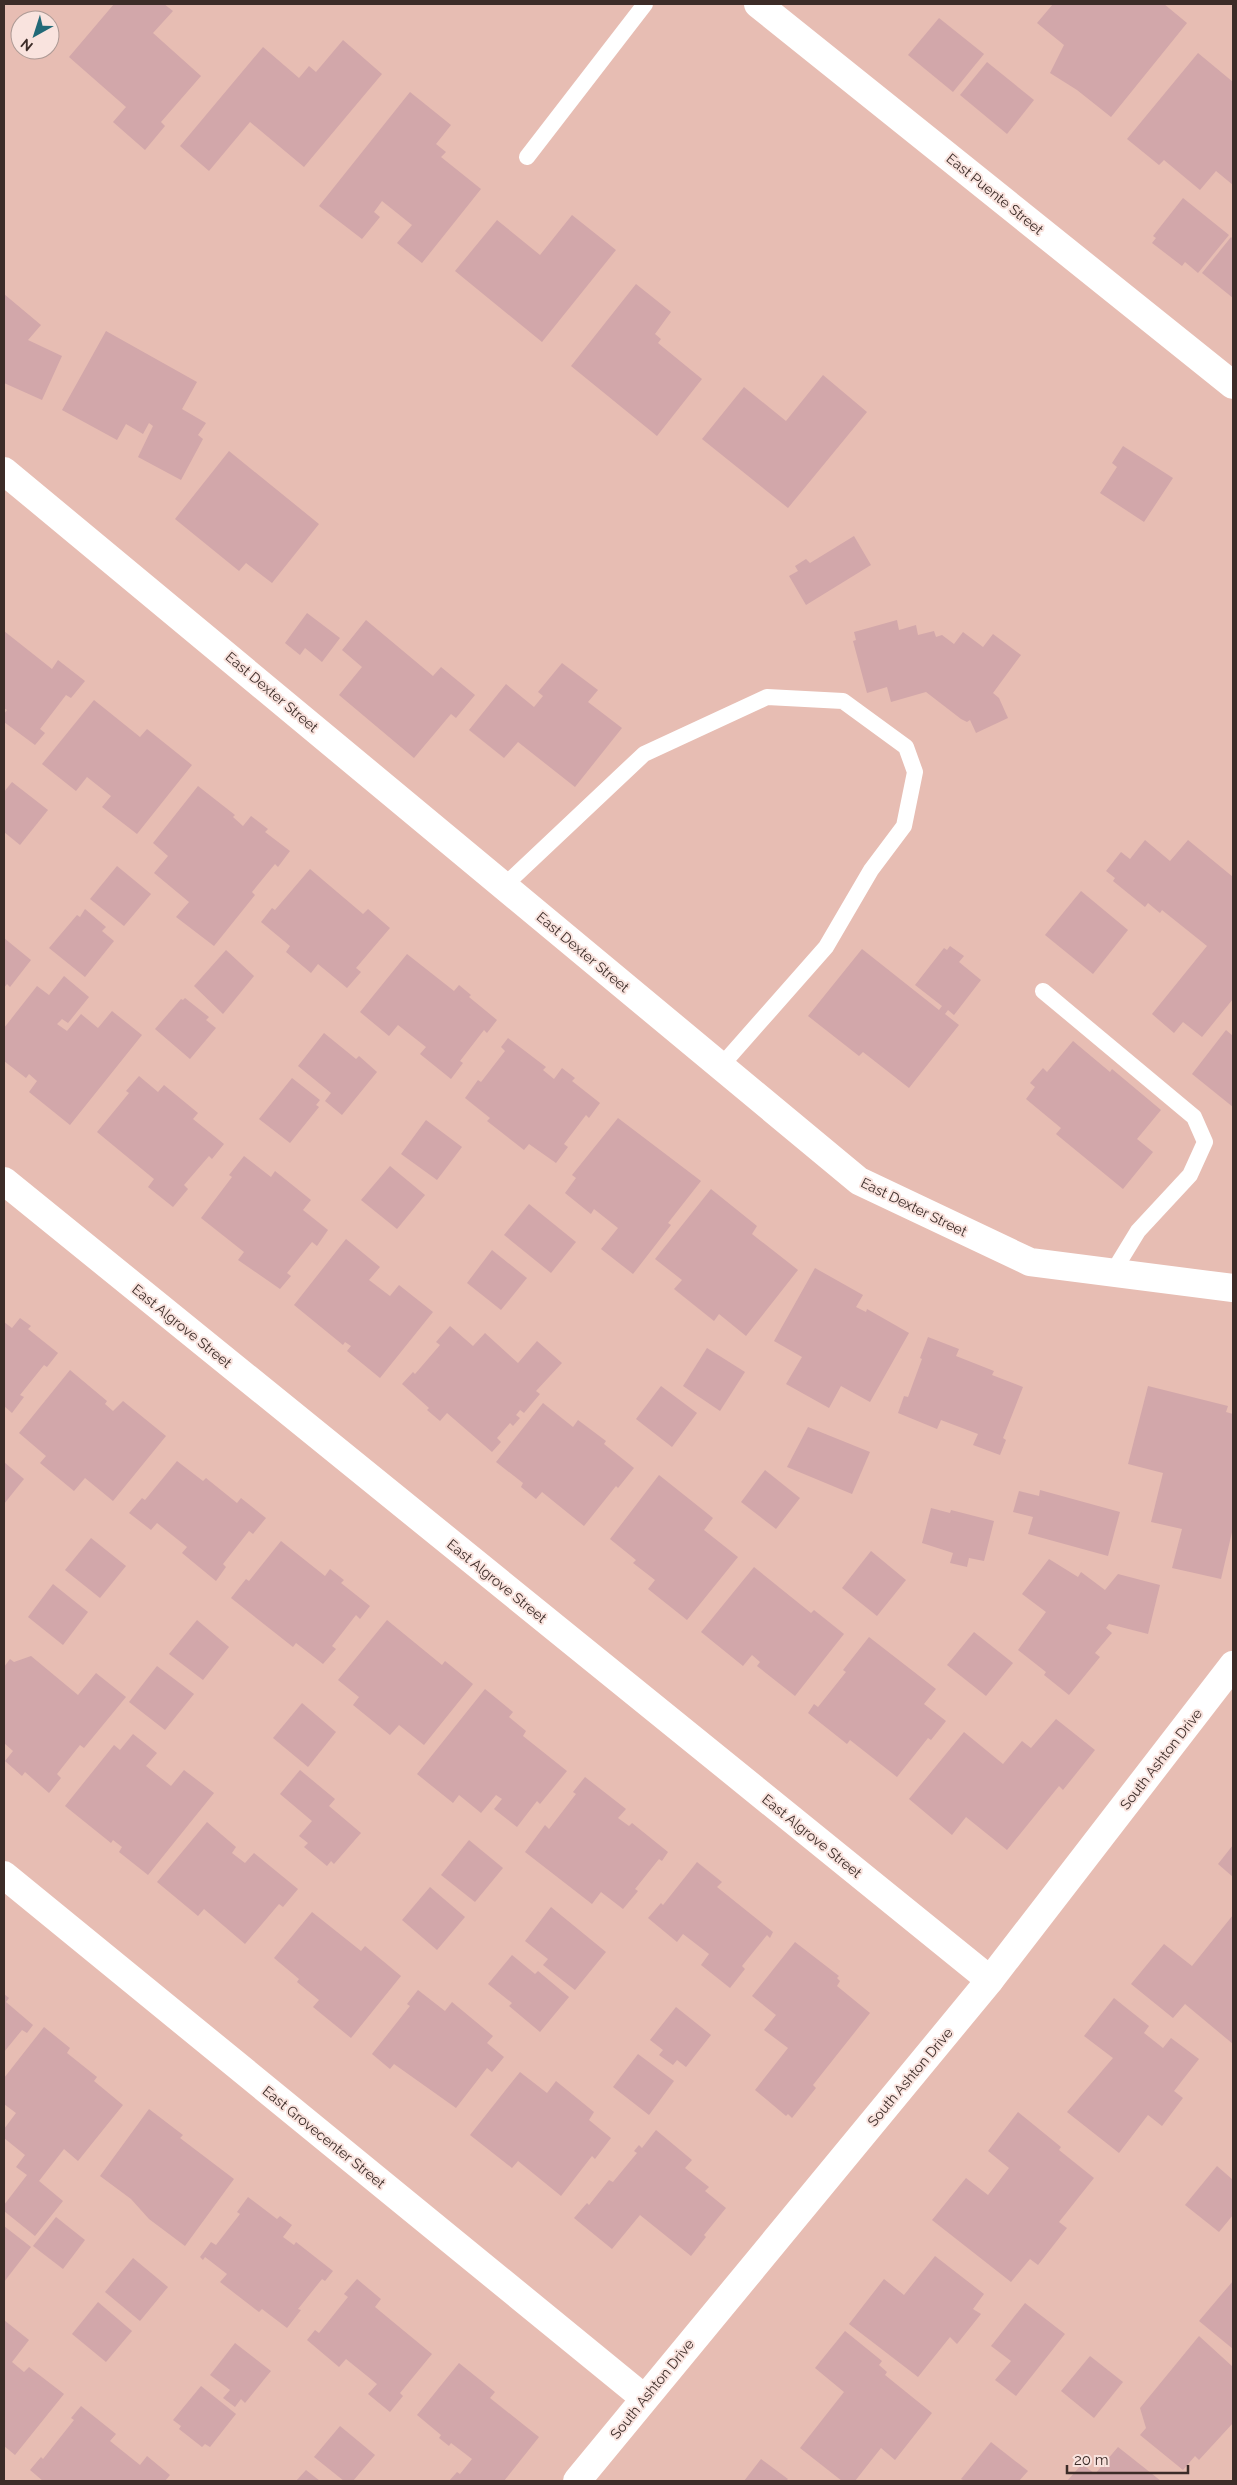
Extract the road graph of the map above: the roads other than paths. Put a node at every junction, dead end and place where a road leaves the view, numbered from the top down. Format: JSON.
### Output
{"nodes":[{"id":1,"x":645,"y":4,"type":"edge"},
{"id":2,"x":758,"y":4,"type":"edge"},
{"id":3,"x":528,"y":157,"type":"dead end"},
{"id":4,"x":1233,"y":385,"type":"edge"},
{"id":5,"x":4,"y":470,"type":"edge"},
{"id":6,"x":504,"y":886,"type":"junction"},
{"id":7,"x":1043,"y":991,"type":"dead end"},
{"id":8,"x":722,"y":1066,"type":"junction"},
{"id":9,"x":4,"y":1181,"type":"edge"},
{"id":10,"x":1113,"y":1272,"type":"junction"},
{"id":11,"x":1233,"y":1288,"type":"edge"},
{"id":12,"x":1233,"y":1665,"type":"edge"},
{"id":13,"x":4,"y":1875,"type":"edge"},
{"id":14,"x":990,"y":1980,"type":"junction"},
{"id":15,"x":644,"y":2398,"type":"junction"},
{"id":16,"x":577,"y":2481,"type":"edge"}],
"edges":[{"from":1,"to":3,"type":"lane"},
{"from":2,"to":4,"type":"street","name":"East Puente Street"},
{"from":5,"to":6,"type":"street","name":"East Dexter Street"},
{"from":6,"to":8,"type":"street","name":"East Dexter Street"},
{"from":6,"to":8,"type":"lane"},
{"from":7,"to":10,"type":"lane"},
{"from":8,"to":10,"type":"street","name":"East Dexter Street"},
{"from":9,"to":14,"type":"street","name":"East Algrove Street"},
{"from":10,"to":11,"type":"street","name":"East Dexter Street"},
{"from":12,"to":14,"type":"street","name":"South Ashton Drive"},
{"from":13,"to":15,"type":"street","name":"East Grovecenter Street"},
{"from":14,"to":15,"type":"street","name":"South Ashton Drive"},
{"from":15,"to":16,"type":"street","name":"South Ashton Drive"}]}
